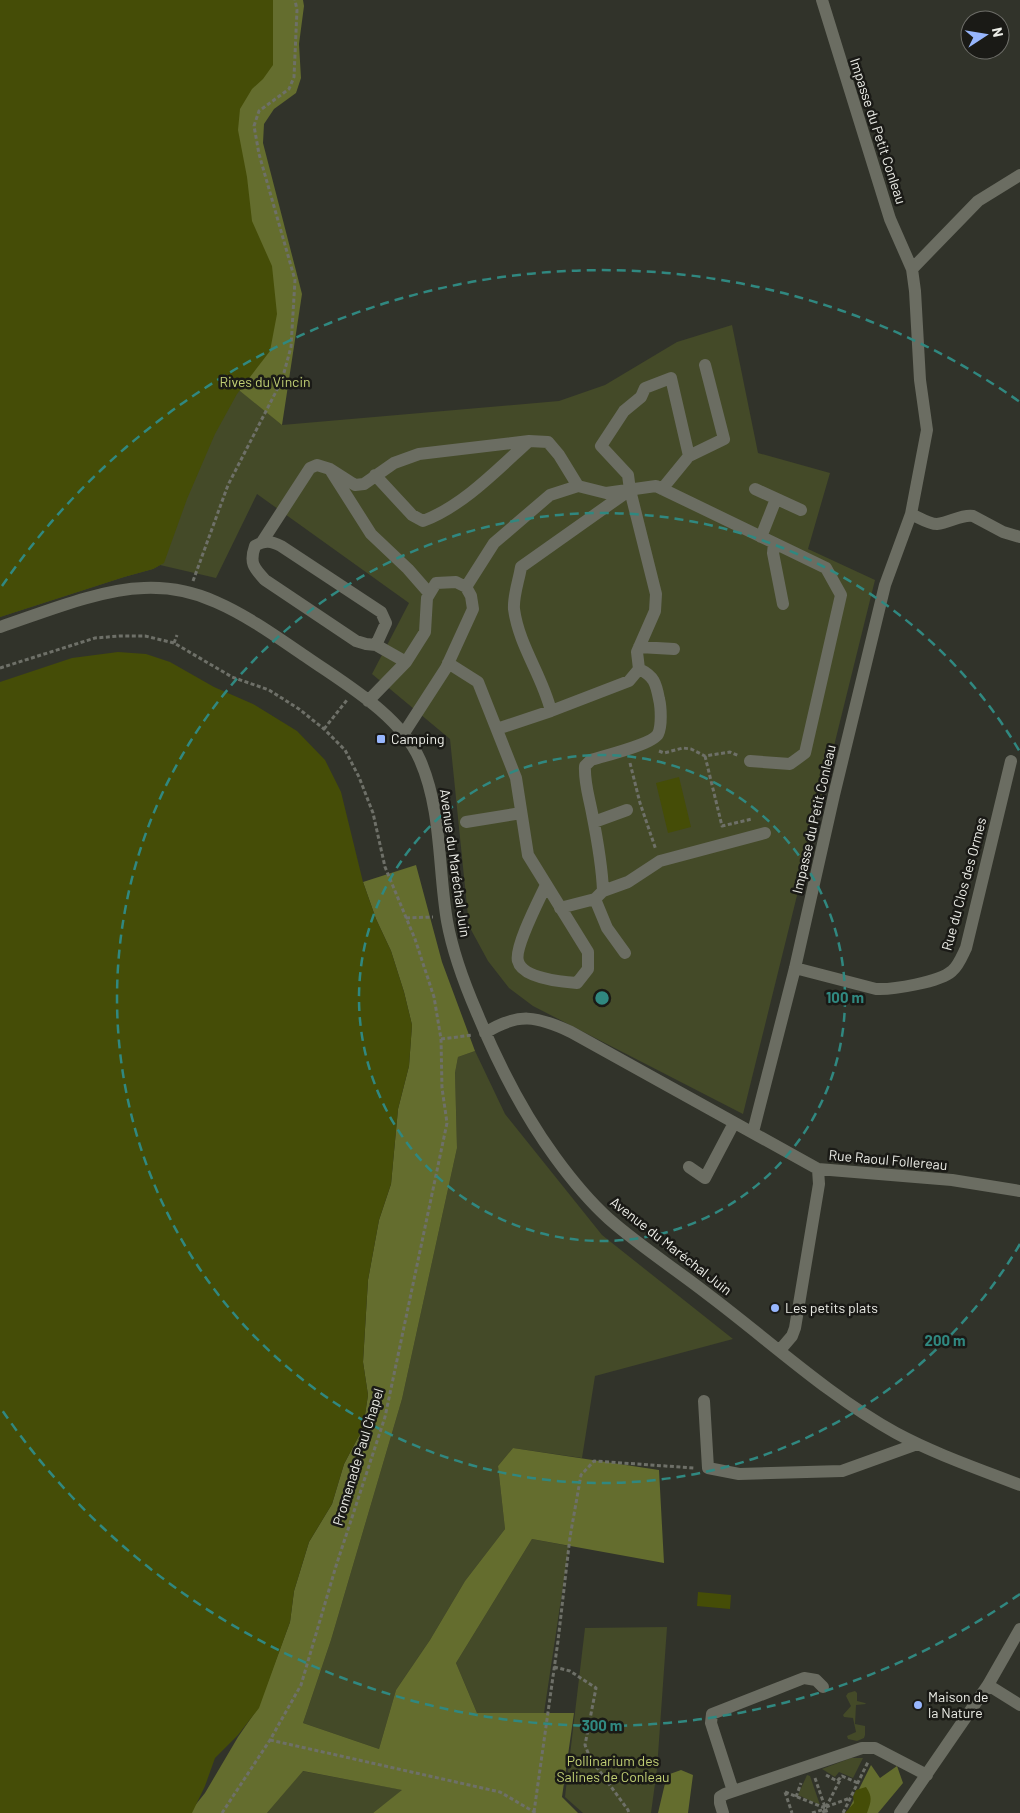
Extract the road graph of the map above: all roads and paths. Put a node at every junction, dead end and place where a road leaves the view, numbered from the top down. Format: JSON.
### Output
{"nodes":[{"id":1,"x":295,"y":0,"type":"edge"},
{"id":2,"x":822,"y":0,"type":"edge"},
{"id":3,"x":1020,"y":174,"type":"edge"},
{"id":4,"x":912,"y":269,"type":"junction"},
{"id":5,"x":705,"y":365,"type":"dead end"},
{"id":6,"x":529,"y":441,"type":"junction"},
{"id":7,"x":689,"y":456,"type":"junction"},
{"id":8,"x":330,"y":469,"type":"junction"},
{"id":9,"x":375,"y":475,"type":"junction"},
{"id":10,"x":578,"y":486,"type":"junction"},
{"id":11,"x":662,"y":489,"type":"junction"},
{"id":12,"x":755,"y":489,"type":"dead end"},
{"id":13,"x":630,"y":490,"type":"junction"},
{"id":14,"x":776,"y":499,"type":"junction"},
{"id":15,"x":801,"y":510,"type":"dead end"},
{"id":16,"x":910,"y":514,"type":"junction"},
{"id":17,"x":761,"y":537,"type":"junction"},
{"id":18,"x":1020,"y":537,"type":"edge"},
{"id":19,"x":262,"y":542,"type":"junction"},
{"id":20,"x":774,"y":543,"type":"junction"},
{"id":21,"x":466,"y":587,"type":"junction"},
{"id":22,"x":189,"y":593,"type":"junction"},
{"id":23,"x":429,"y":593,"type":"junction"},
{"id":24,"x":783,"y":604,"type":"dead end"},
{"id":25,"x":0,"y":627,"type":"edge"},
{"id":26,"x":177,"y":634,"type":"dead end"},
{"id":27,"x":174,"y":643,"type":"junction"},
{"id":28,"x":376,"y":644,"type":"junction"},
{"id":29,"x":639,"y":648,"type":"junction"},
{"id":30,"x":674,"y":649,"type":"dead end"},
{"id":31,"x":406,"y":662,"type":"junction"},
{"id":32,"x":448,"y":663,"type":"junction"},
{"id":33,"x":0,"y":668,"type":"edge"},
{"id":34,"x":639,"y":669,"type":"junction"},
{"id":35,"x":368,"y":701,"type":"junction"},
{"id":36,"x":551,"y":710,"type":"junction"},
{"id":37,"x":497,"y":729,"type":"junction"},
{"id":38,"x":404,"y":733,"type":"junction"},
{"id":39,"x":651,"y":741,"type":"junction"},
{"id":40,"x":633,"y":747,"type":"junction"},
{"id":41,"x":705,"y":756,"type":"junction"},
{"id":42,"x":750,"y":761,"type":"joint"},
{"id":43,"x":1011,"y":761,"type":"dead end"},
{"id":44,"x":627,"y":810,"type":"dead end"},
{"id":45,"x":521,"y":813,"type":"junction"},
{"id":46,"x":752,"y":819,"type":"dead end"},
{"id":47,"x":466,"y":822,"type":"dead end"},
{"id":48,"x":594,"y":822,"type":"junction"},
{"id":49,"x":765,"y":833,"type":"dead end"},
{"id":50,"x":658,"y":855,"type":"dead end"},
{"id":51,"x":546,"y":885,"type":"junction"},
{"id":52,"x":599,"y":895,"type":"junction"},
{"id":53,"x":560,"y":908,"type":"junction"},
{"id":54,"x":446,"y":917,"type":"junction"},
{"id":55,"x":406,"y":918,"type":"junction"},
{"id":56,"x":625,"y":953,"type":"dead end"},
{"id":57,"x":795,"y":968,"type":"junction"},
{"id":58,"x":485,"y":1033,"type":"junction"},
{"id":59,"x":441,"y":1039,"type":"junction"},
{"id":60,"x":734,"y":1123,"type":"junction"},
{"id":61,"x":753,"y":1132,"type":"junction"},
{"id":62,"x":689,"y":1166,"type":"dead end"},
{"id":63,"x":818,"y":1169,"type":"junction"},
{"id":64,"x":1020,"y":1191,"type":"edge"},
{"id":65,"x":780,"y":1350,"type":"junction"},
{"id":66,"x":704,"y":1400,"type":"dead end"},
{"id":67,"x":917,"y":1444,"type":"junction"},
{"id":68,"x":708,"y":1468,"type":"junction"},
{"id":69,"x":1020,"y":1485,"type":"edge"},
{"id":70,"x":1020,"y":1629,"type":"edge"},
{"id":71,"x":554,"y":1667,"type":"junction"},
{"id":72,"x":988,"y":1685,"type":"junction"},
{"id":73,"x":823,"y":1687,"type":"dead end"},
{"id":74,"x":1020,"y":1705,"type":"edge"},
{"id":75,"x":270,"y":1740,"type":"junction"},
{"id":76,"x":875,"y":1748,"type":"junction"},
{"id":77,"x":811,"y":1766,"type":"junction"},
{"id":78,"x":927,"y":1775,"type":"junction"},
{"id":79,"x":780,"y":1776,"type":"junction"},
{"id":80,"x":842,"y":1776,"type":"junction"},
{"id":81,"x":858,"y":1783,"type":"junction"},
{"id":82,"x":733,"y":1791,"type":"junction"},
{"id":83,"x":785,"y":1792,"type":"junction"},
{"id":84,"x":850,"y":1798,"type":"junction"},
{"id":85,"x":826,"y":1810,"type":"edge"},
{"id":86,"x":535,"y":1812,"type":"edge"},
{"id":87,"x":222,"y":1813,"type":"edge"},
{"id":88,"x":629,"y":1813,"type":"edge"},
{"id":89,"x":723,"y":1813,"type":"edge"},
{"id":90,"x":792,"y":1813,"type":"edge"},
{"id":91,"x":812,"y":1813,"type":"edge"},
{"id":92,"x":823,"y":1813,"type":"edge"},
{"id":93,"x":843,"y":1813,"type":"edge"},
{"id":94,"x":900,"y":1813,"type":"edge"}],
"edges":[{"from":1,"to":22,"type":"path"},
{"from":2,"to":4,"type":"street","name":"Impasse du Petit Conleau"},
{"from":3,"to":4,"type":"street"},
{"from":4,"to":16,"type":"street","name":"Impasse du Petit Conleau"},
{"from":5,"to":7,"type":"street"},
{"from":6,"to":9,"type":"street"},
{"from":6,"to":9,"type":"street"},
{"from":6,"to":10,"type":"street"},
{"from":7,"to":11,"type":"street"},
{"from":7,"to":13,"type":"street"},
{"from":8,"to":9,"type":"street"},
{"from":8,"to":19,"type":"street"},
{"from":8,"to":23,"type":"street"},
{"from":10,"to":13,"type":"street"},
{"from":10,"to":21,"type":"street"},
{"from":11,"to":13,"type":"street"},
{"from":11,"to":17,"type":"street"},
{"from":12,"to":14,"type":"street"},
{"from":13,"to":29,"type":"street"},
{"from":13,"to":36,"type":"street"},
{"from":14,"to":15,"type":"street"},
{"from":14,"to":17,"type":"street"},
{"from":16,"to":18,"type":"street"},
{"from":16,"to":57,"type":"street","name":"Impasse du Petit Conleau"},
{"from":17,"to":20,"type":"street"},
{"from":19,"to":28,"type":"street"},
{"from":19,"to":28,"type":"street"},
{"from":20,"to":24,"type":"street"},
{"from":20,"to":42,"type":"street"},
{"from":21,"to":23,"type":"street"},
{"from":21,"to":32,"type":"street"},
{"from":22,"to":25,"type":"street","name":"Avenue du Maréchal Juin"},
{"from":22,"to":35,"type":"street","name":"Avenue du Maréchal Juin"},
{"from":23,"to":31,"type":"street"},
{"from":26,"to":27,"type":"path"},
{"from":27,"to":33,"type":"path","name":"Promenade Paul Chapel"},
{"from":27,"to":55,"type":"path","name":"Promenade Paul Chapel"},
{"from":28,"to":31,"type":"street"},
{"from":29,"to":30,"type":"street"},
{"from":29,"to":34,"type":"street"},
{"from":31,"to":35,"type":"street"},
{"from":32,"to":37,"type":"street"},
{"from":32,"to":38,"type":"street"},
{"from":34,"to":36,"type":"street"},
{"from":34,"to":39,"type":"street"},
{"from":35,"to":38,"type":"street","name":"Avenue du Maréchal Juin"},
{"from":36,"to":37,"type":"street"},
{"from":37,"to":45,"type":"street"},
{"from":38,"to":54,"type":"street","name":"Avenue du Maréchal Juin"},
{"from":39,"to":40,"type":"street"},
{"from":39,"to":41,"type":"path"},
{"from":40,"to":48,"type":"street"},
{"from":40,"to":50,"type":"path"},
{"from":41,"to":42,"type":"path"},
{"from":41,"to":46,"type":"path"},
{"from":43,"to":57,"type":"street","name":"Rue du Clos des Ormes"},
{"from":44,"to":48,"type":"street"},
{"from":45,"to":47,"type":"street"},
{"from":45,"to":51,"type":"street"},
{"from":48,"to":52,"type":"street"},
{"from":49,"to":52,"type":"street"},
{"from":51,"to":53,"type":"street"},
{"from":51,"to":53,"type":"street"},
{"from":52,"to":53,"type":"street"},
{"from":52,"to":56,"type":"street"},
{"from":54,"to":55,"type":"path"},
{"from":54,"to":58,"type":"street","name":"Avenue du Maréchal Juin"},
{"from":55,"to":59,"type":"path","name":"Promenade Paul Chapel"},
{"from":57,"to":61,"type":"street","name":"Impasse du Petit Conleau"},
{"from":58,"to":59,"type":"path"},
{"from":58,"to":60,"type":"street","name":"Rue Raoul Follereau"},
{"from":58,"to":65,"type":"street","name":"Avenue du Maréchal Juin"},
{"from":59,"to":75,"type":"path","name":"Promenade Paul Chapel"},
{"from":60,"to":61,"type":"street","name":"Rue Raoul Follereau"},
{"from":60,"to":62,"type":"street"},
{"from":61,"to":63,"type":"street","name":"Rue Raoul Follereau"},
{"from":63,"to":64,"type":"street","name":"Rue Raoul Follereau"},
{"from":63,"to":65,"type":"street"},
{"from":65,"to":67,"type":"street","name":"Avenue du Maréchal Juin"},
{"from":66,"to":68,"type":"street"},
{"from":67,"to":68,"type":"street"},
{"from":67,"to":69,"type":"street","name":"Avenue du Maréchal Juin"},
{"from":68,"to":71,"type":"path"},
{"from":70,"to":72,"type":"street"},
{"from":71,"to":86,"type":"path"},
{"from":71,"to":88,"type":"path"},
{"from":72,"to":74,"type":"street"},
{"from":72,"to":78,"type":"street"},
{"from":73,"to":82,"type":"street"},
{"from":75,"to":86,"type":"path"},
{"from":75,"to":87,"type":"path","name":"Promenade Paul Chapel"},
{"from":76,"to":77,"type":"street"},
{"from":76,"to":78,"type":"street"},
{"from":76,"to":81,"type":"path"},
{"from":77,"to":79,"type":"street"},
{"from":77,"to":80,"type":"path"},
{"from":77,"to":85,"type":"path"},
{"from":78,"to":94,"type":"street"},
{"from":79,"to":82,"type":"street"},
{"from":79,"to":83,"type":"path"},
{"from":80,"to":81,"type":"path"},
{"from":80,"to":85,"type":"path"},
{"from":81,"to":84,"type":"path"},
{"from":82,"to":89,"type":"street"},
{"from":83,"to":85,"type":"path"},
{"from":83,"to":90,"type":"path"},
{"from":84,"to":85,"type":"path"},
{"from":84,"to":93,"type":"path"},
{"from":85,"to":91,"type":"path"},
{"from":85,"to":92,"type":"path"}]}
